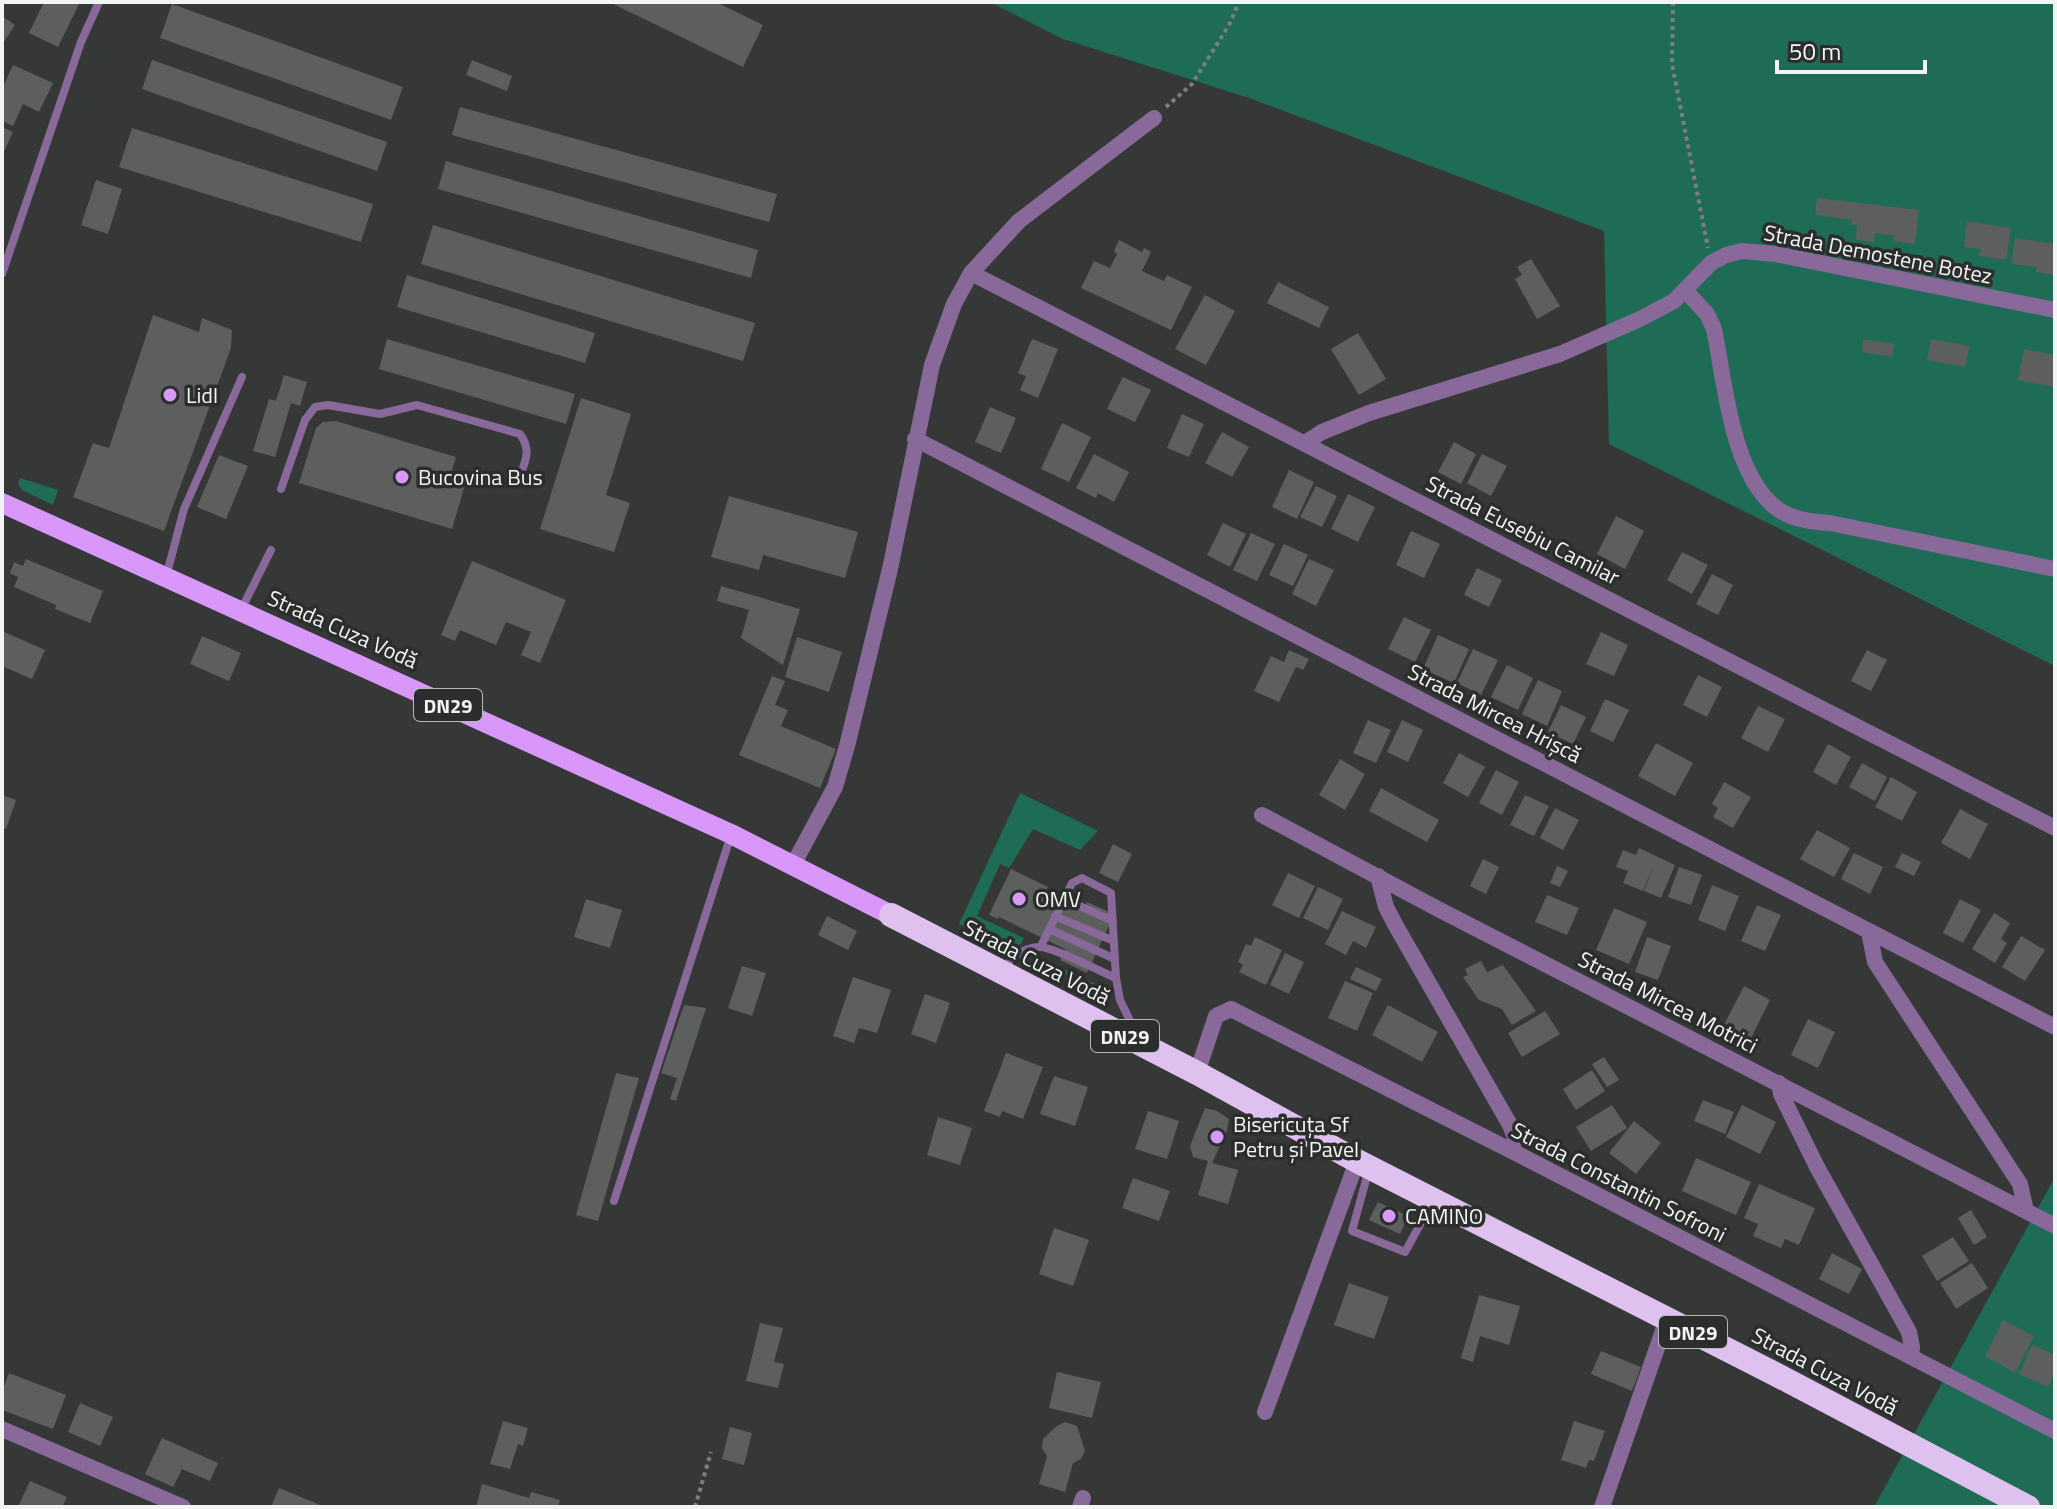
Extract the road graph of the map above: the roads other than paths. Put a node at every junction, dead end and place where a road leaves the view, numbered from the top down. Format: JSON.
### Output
{"nodes":[{"id":1,"x":99,"y":2,"type":"edge"},
{"id":2,"x":1154,"y":118,"type":"road end"},
{"id":3,"x":971,"y":273,"type":"junction"},
{"id":4,"x":2,"y":274,"type":"edge"},
{"id":5,"x":1685,"y":290,"type":"junction"},
{"id":6,"x":2055,"y":310,"type":"edge"},
{"id":7,"x":242,"y":377,"type":"dead end"},
{"id":8,"x":915,"y":439,"type":"junction"},
{"id":9,"x":1305,"y":443,"type":"junction"},
{"id":10,"x":519,"y":479,"type":"dead end"},
{"id":11,"x":281,"y":489,"type":"dead end"},
{"id":12,"x":2,"y":503,"type":"edge"},
{"id":13,"x":271,"y":550,"type":"dead end"},
{"id":14,"x":2055,"y":569,"type":"edge"},
{"id":15,"x":166,"y":578,"type":"junction"},
{"id":16,"x":241,"y":611,"type":"junction"},
{"id":17,"x":1262,"y":815,"type":"dead end"},
{"id":18,"x":2055,"y":828,"type":"edge"},
{"id":19,"x":731,"y":834,"type":"junction"},
{"id":20,"x":793,"y":865,"type":"junction"},
{"id":21,"x":1378,"y":876,"type":"junction"},
{"id":22,"x":1064,"y":899,"type":"junction"},
{"id":23,"x":891,"y":915,"type":"joint"},
{"id":24,"x":1055,"y":916,"type":"junction"},
{"id":25,"x":1113,"y":921,"type":"junction"},
{"id":26,"x":1049,"y":929,"type":"junction"},
{"id":27,"x":1869,"y":932,"type":"junction"},
{"id":28,"x":1114,"y":941,"type":"junction"},
{"id":29,"x":1041,"y":946,"type":"junction"},
{"id":30,"x":1115,"y":959,"type":"junction"},
{"id":31,"x":1001,"y":974,"type":"junction"},
{"id":32,"x":1116,"y":978,"type":"junction"},
{"id":33,"x":2055,"y":1027,"type":"edge"},
{"id":34,"x":1144,"y":1045,"type":"junction"},
{"id":35,"x":1197,"y":1073,"type":"junction"},
{"id":36,"x":1779,"y":1083,"type":"junction"},
{"id":37,"x":1512,"y":1151,"type":"junction"},
{"id":38,"x":1363,"y":1165,"type":"junction"},
{"id":39,"x":614,"y":1201,"type":"dead end"},
{"id":40,"x":1433,"y":1201,"type":"junction"},
{"id":41,"x":2026,"y":1211,"type":"junction"},
{"id":42,"x":2055,"y":1226,"type":"edge"},
{"id":43,"x":1667,"y":1319,"type":"junction"},
{"id":44,"x":1911,"y":1355,"type":"junction"},
{"id":45,"x":1265,"y":1412,"type":"dead end"},
{"id":46,"x":2,"y":1429,"type":"edge"},
{"id":47,"x":2055,"y":1431,"type":"edge"},
{"id":48,"x":183,"y":1507,"type":"edge"},
{"id":49,"x":1602,"y":1507,"type":"edge"},
{"id":50,"x":2028,"y":1507,"type":"edge"}],
"edges":[{"from":1,"to":4,"type":"lane"},
{"from":2,"to":3,"type":"street"},
{"from":3,"to":8,"type":"street"},
{"from":3,"to":9,"type":"street","name":"Strada Eusebiu Camilar"},
{"from":5,"to":6,"type":"street","name":"Strada Demostene Botez"},
{"from":5,"to":9,"type":"street","name":"Strada Demostene Botez"},
{"from":5,"to":14,"type":"street"},
{"from":7,"to":15,"type":"lane"},
{"from":8,"to":20,"type":"street"},
{"from":8,"to":27,"type":"street","name":"Strada Mircea Hrișcă"},
{"from":9,"to":18,"type":"street","name":"Strada Eusebiu Camilar"},
{"from":10,"to":11,"type":"lane"},
{"from":12,"to":15,"type":"main road","name":"Strada Cuza Vodă","number":"DN29"},
{"from":13,"to":16,"type":"lane"},
{"from":15,"to":16,"type":"main road","name":"Strada Cuza Vodă","number":"DN29"},
{"from":16,"to":19,"type":"main road","name":"Strada Cuza Vodă","number":"DN29"},
{"from":17,"to":21,"type":"street","name":"Strada Mircea Motrici"},
{"from":19,"to":20,"type":"main road","name":"Strada Cuza Vodă","number":"DN29"},
{"from":19,"to":39,"type":"lane"},
{"from":20,"to":23,"type":"main road","name":"Strada Cuza Vodă","number":"DN29"},
{"from":21,"to":36,"type":"street","name":"Strada Mircea Motrici"},
{"from":21,"to":37,"type":"street"},
{"from":22,"to":24,"type":"lane"},
{"from":22,"to":25,"type":"lane"},
{"from":22,"to":25,"type":"lane"},
{"from":23,"to":31,"type":"highway","name":"Strada Cuza Vodă","number":"DN29"},
{"from":24,"to":26,"type":"lane"},
{"from":24,"to":28,"type":"lane"},
{"from":25,"to":28,"type":"lane"},
{"from":26,"to":29,"type":"lane"},
{"from":26,"to":30,"type":"lane"},
{"from":27,"to":33,"type":"street","name":"Strada Mircea Hrișcă"},
{"from":27,"to":41,"type":"street"},
{"from":28,"to":30,"type":"lane"},
{"from":29,"to":31,"type":"lane"},
{"from":29,"to":32,"type":"lane"},
{"from":30,"to":32,"type":"lane"},
{"from":31,"to":34,"type":"highway","name":"Strada Cuza Vodă","number":"DN29"},
{"from":32,"to":34,"type":"lane"},
{"from":34,"to":35,"type":"highway","name":"Strada Cuza Vodă","number":"DN29"},
{"from":35,"to":37,"type":"street","name":"Strada Constantin Sofroni"},
{"from":35,"to":38,"type":"highway","name":"Strada Cuza Vodă","number":"DN29"},
{"from":36,"to":41,"type":"street","name":"Strada Mircea Motrici"},
{"from":36,"to":44,"type":"street"},
{"from":37,"to":44,"type":"street","name":"Strada Constantin Sofroni"},
{"from":38,"to":40,"type":"highway","name":"Strada Cuza Vodă","number":"DN29"},
{"from":38,"to":40,"type":"lane"},
{"from":38,"to":45,"type":"street"},
{"from":40,"to":43,"type":"highway","name":"Strada Cuza Vodă","number":"DN29"},
{"from":41,"to":42,"type":"street","name":"Strada Mircea Motrici"},
{"from":43,"to":49,"type":"street"},
{"from":43,"to":50,"type":"highway","name":"Strada Cuza Vodă","number":"DN29"},
{"from":44,"to":47,"type":"street","name":"Strada Constantin Sofroni"},
{"from":46,"to":48,"type":"street"}]}
